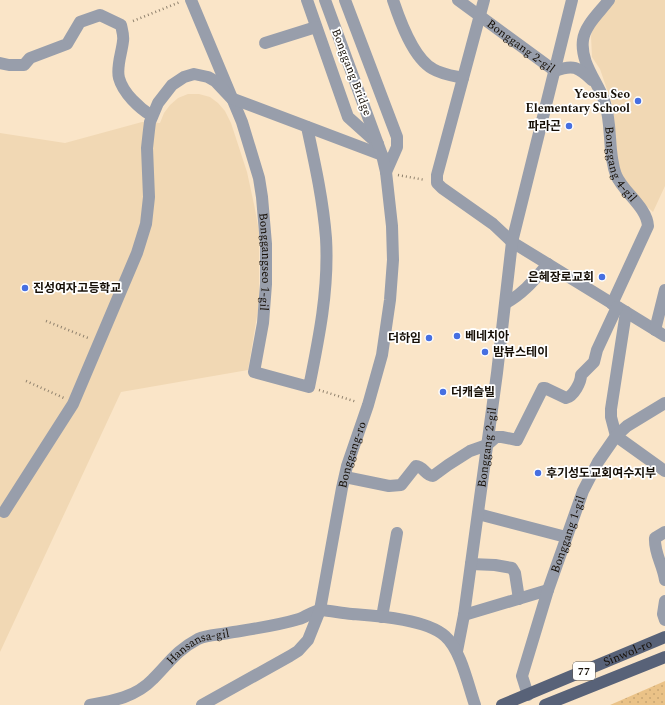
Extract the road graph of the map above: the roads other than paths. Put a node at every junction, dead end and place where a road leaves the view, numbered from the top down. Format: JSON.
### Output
{"nodes":[{"id":1,"x":191,"y":0,"type":"edge"},
{"id":2,"x":307,"y":0,"type":"edge"},
{"id":3,"x":325,"y":0,"type":"edge"},
{"id":4,"x":345,"y":0,"type":"edge"},
{"id":5,"x":392,"y":0,"type":"edge"},
{"id":6,"x":458,"y":0,"type":"edge"},
{"id":7,"x":484,"y":0,"type":"edge"},
{"id":8,"x":572,"y":0,"type":"edge"},
{"id":9,"x":609,"y":0,"type":"edge"},
{"id":10,"x":480,"y":16,"type":"junction"},
{"id":11,"x":316,"y":27,"type":"junction"},
{"id":12,"x":264,"y":43,"type":"dead end"},
{"id":13,"x":0,"y":63,"type":"edge"},
{"id":14,"x":555,"y":71,"type":"junction"},
{"id":15,"x":463,"y":78,"type":"junction"},
{"id":16,"x":598,"y":85,"type":"junction"},
{"id":17,"x":231,"y":98,"type":"junction"},
{"id":18,"x":152,"y":116,"type":"junction"},
{"id":19,"x":307,"y":127,"type":"junction"},
{"id":20,"x":380,"y":150,"type":"junction"},
{"id":21,"x":386,"y":172,"type":"junction"},
{"id":22,"x":512,"y":242,"type":"junction"},
{"id":23,"x":548,"y":264,"type":"junction"},
{"id":24,"x":665,"y":290,"type":"edge"},
{"id":25,"x":506,"y":303,"type":"junction"},
{"id":26,"x":618,"y":308,"type":"junction"},
{"id":27,"x":660,"y":333,"type":"edge"},
{"id":28,"x":665,"y":403,"type":"edge"},
{"id":29,"x":616,"y":436,"type":"junction"},
{"id":30,"x":487,"y":445,"type":"junction"},
{"id":31,"x":665,"y":471,"type":"edge"},
{"id":32,"x":345,"y":477,"type":"junction"},
{"id":33,"x":4,"y":512,"type":"dead end"},
{"id":34,"x":478,"y":514,"type":"junction"},
{"id":35,"x":665,"y":532,"type":"edge"},
{"id":36,"x":397,"y":533,"type":"dead end"},
{"id":37,"x":566,"y":537,"type":"junction"},
{"id":38,"x":471,"y":564,"type":"junction"},
{"id":39,"x":665,"y":580,"type":"edge"},
{"id":40,"x":548,"y":590,"type":"junction"},
{"id":41,"x":519,"y":599,"type":"junction"},
{"id":42,"x":665,"y":601,"type":"edge"},
{"id":43,"x":320,"y":610,"type":"junction"},
{"id":44,"x":464,"y":615,"type":"junction"},
{"id":45,"x":382,"y":617,"type":"junction"},
{"id":46,"x":665,"y":620,"type":"edge"},
{"id":47,"x":665,"y":637,"type":"edge"},
{"id":48,"x":457,"y":651,"type":"junction"},
{"id":49,"x":665,"y":657,"type":"edge"},
{"id":50,"x":528,"y":695,"type":"junction"},
{"id":51,"x":90,"y":705,"type":"edge"},
{"id":52,"x":202,"y":705,"type":"edge"},
{"id":53,"x":475,"y":705,"type":"edge"},
{"id":54,"x":502,"y":705,"type":"edge"},
{"id":55,"x":545,"y":705,"type":"edge"}],
"edges":[{"from":1,"to":17,"type":"street","name":"Bonggangseo 1-gil"},
{"from":2,"to":11,"type":"street"},
{"from":3,"to":20,"type":"street","name":"Bonggang Bridge"},
{"from":4,"to":21,"type":"street"},
{"from":5,"to":15,"type":"street"},
{"from":6,"to":10,"type":"street","name":"Bonggang 2-gil"},
{"from":7,"to":10,"type":"street","name":"Bonggang 2-gil"},
{"from":8,"to":14,"type":"street"},
{"from":9,"to":16,"type":"street","name":"Bonggang 4-gil"},
{"from":10,"to":14,"type":"street","name":"Bonggang 2-gil"},
{"from":10,"to":15,"type":"street","name":"Bonggang 2-gil"},
{"from":11,"to":12,"type":"street"},
{"from":11,"to":20,"type":"street"},
{"from":13,"to":18,"type":"street"},
{"from":14,"to":16,"type":"street"},
{"from":14,"to":22,"type":"street","name":"Bonggang 2-gil"},
{"from":15,"to":22,"type":"street","name":"Bonggang 2-gil"},
{"from":16,"to":26,"type":"street","name":"Bonggang 4-gil"},
{"from":17,"to":18,"type":"street"},
{"from":17,"to":19,"type":"street"},
{"from":17,"to":19,"type":"street","name":"Bonggangseo 1-gil"},
{"from":18,"to":33,"type":"street"},
{"from":19,"to":20,"type":"street"},
{"from":20,"to":21,"type":"street","name":"Bonggang-ro"},
{"from":21,"to":32,"type":"street","name":"Bonggang-ro"},
{"from":22,"to":23,"type":"street"},
{"from":22,"to":25,"type":"street","name":"Bonggang 2-gil"},
{"from":23,"to":25,"type":"street"},
{"from":23,"to":26,"type":"street"},
{"from":24,"to":27,"type":"street"},
{"from":25,"to":30,"type":"street","name":"Bonggang 2-gil"},
{"from":26,"to":27,"type":"street"},
{"from":26,"to":29,"type":"street"},
{"from":26,"to":30,"type":"street"},
{"from":28,"to":29,"type":"street","name":"Bonggang 1-gil"},
{"from":29,"to":31,"type":"street"},
{"from":29,"to":37,"type":"street","name":"Bonggang 1-gil"},
{"from":30,"to":32,"type":"street"},
{"from":30,"to":34,"type":"street","name":"Bonggang 2-gil"},
{"from":32,"to":43,"type":"street","name":"Bonggang-ro"},
{"from":34,"to":37,"type":"street"},
{"from":34,"to":38,"type":"street","name":"Bonggang 2-gil"},
{"from":35,"to":39,"type":"street"},
{"from":36,"to":45,"type":"street"},
{"from":37,"to":40,"type":"street","name":"Bonggang 1-gil"},
{"from":38,"to":41,"type":"street"},
{"from":38,"to":44,"type":"street","name":"Bonggang 2-gil"},
{"from":40,"to":41,"type":"street"},
{"from":40,"to":50,"type":"street","name":"Bonggang 1-gil"},
{"from":41,"to":44,"type":"street"},
{"from":42,"to":46,"type":"street"},
{"from":43,"to":45,"type":"street"},
{"from":43,"to":51,"type":"street","name":"Hansansa-gil"},
{"from":43,"to":52,"type":"street","name":"Bonggang-ro"},
{"from":44,"to":48,"type":"street","name":"Bonggang 2-gil"},
{"from":45,"to":48,"type":"street"},
{"from":47,"to":50,"type":"main road","name":"Sinwol-ro","number":"77"},
{"from":48,"to":53,"type":"street"},
{"from":49,"to":55,"type":"main road","name":"Sinwol-ro","number":"77"},
{"from":50,"to":54,"type":"main road","name":"Sinwol-ro","number":"77"}]}
